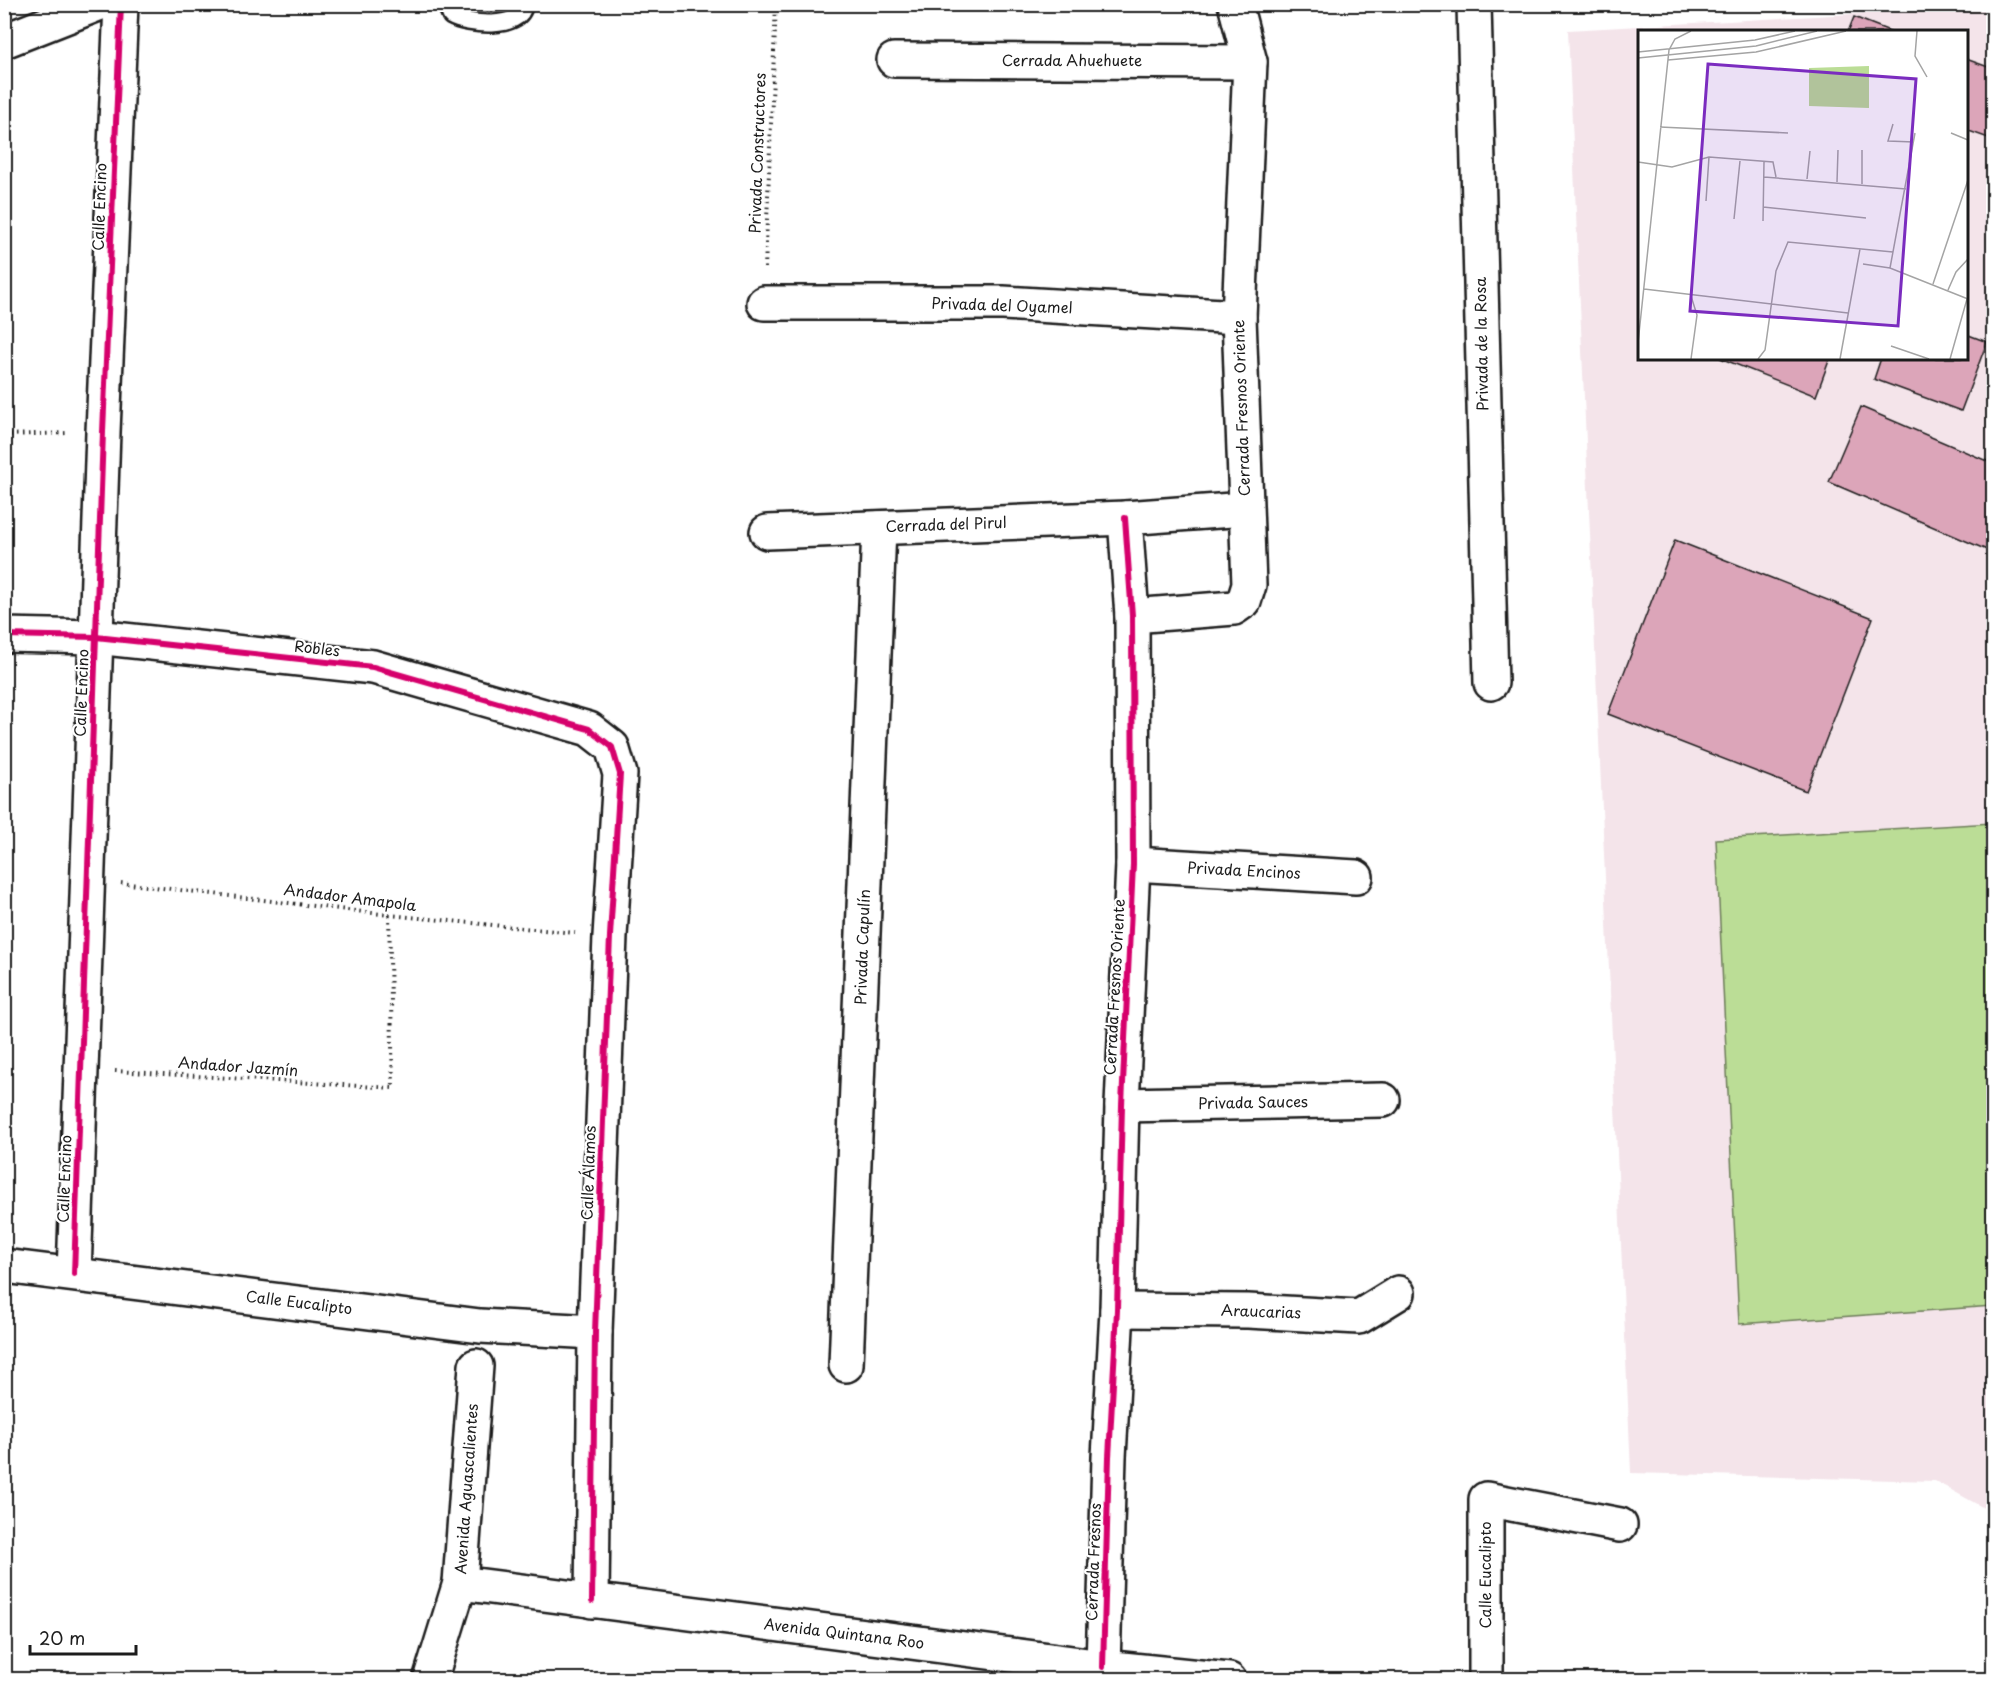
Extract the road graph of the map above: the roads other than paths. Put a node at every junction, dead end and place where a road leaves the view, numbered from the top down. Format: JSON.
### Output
{"nodes":[{"id":1,"x":99,"y":4,"type":"edge"},
{"id":2,"x":121,"y":4,"type":"edge"},
{"id":3,"x":446,"y":4,"type":"edge"},
{"id":4,"x":524,"y":4,"type":"edge"},
{"id":5,"x":1235,"y":4,"type":"edge"},
{"id":6,"x":1474,"y":4,"type":"edge"},
{"id":7,"x":4,"y":41,"type":"edge"},
{"id":8,"x":894,"y":60,"type":"dead end"},
{"id":9,"x":1250,"y":62,"type":"junction"},
{"id":10,"x":764,"y":303,"type":"road end"},
{"id":11,"x":1239,"y":317,"type":"junction"},
{"id":12,"x":1245,"y":509,"type":"junction"},
{"id":13,"x":1125,"y":518,"type":"junction"},
{"id":14,"x":879,"y":528,"type":"junction"},
{"id":15,"x":767,"y":532,"type":"dead end"},
{"id":16,"x":1132,"y":616,"type":"junction"},
{"id":17,"x":4,"y":635,"type":"edge"},
{"id":18,"x":96,"y":637,"type":"junction"},
{"id":19,"x":1491,"y":683,"type":"dead end"},
{"id":20,"x":612,"y":747,"type":"joint"},
{"id":21,"x":1133,"y":864,"type":"junction"},
{"id":22,"x":1356,"y":877,"type":"dead end"},
{"id":23,"x":1383,"y":1100,"type":"dead end"},
{"id":24,"x":1122,"y":1106,"type":"junction"},
{"id":25,"x":4,"y":1266,"type":"edge"},
{"id":26,"x":74,"y":1274,"type":"junction"},
{"id":27,"x":1398,"y":1293,"type":"dead end"},
{"id":28,"x":1118,"y":1310,"type":"junction"},
{"id":29,"x":595,"y":1332,"type":"junction"},
{"id":30,"x":846,"y":1365,"type":"dead end"},
{"id":31,"x":476,"y":1366,"type":"dead end"},
{"id":32,"x":1109,"y":1457,"type":"joint"},
{"id":33,"x":1620,"y":1525,"type":"dead end"},
{"id":34,"x":460,"y":1583,"type":"junction"},
{"id":35,"x":592,"y":1601,"type":"junction"},
{"id":36,"x":1103,"y":1667,"type":"junction"},
{"id":37,"x":430,"y":1680,"type":"edge"},
{"id":38,"x":1229,"y":1680,"type":"edge"},
{"id":39,"x":1486,"y":1680,"type":"edge"}],
"edges":[{"from":1,"to":7,"type":"street"},
{"from":2,"to":18,"type":"street","name":"Calle Encino"},
{"from":3,"to":4,"type":"lane"},
{"from":5,"to":9,"type":"street","name":"Cerrada Fresnos Oriente"},
{"from":6,"to":19,"type":"street","name":"Privada de la Rosa"},
{"from":8,"to":9,"type":"street","name":"Cerrada Ahuehuete"},
{"from":9,"to":11,"type":"street","name":"Cerrada Fresnos Oriente"},
{"from":10,"to":11,"type":"street","name":"Privada del Oyamel"},
{"from":11,"to":12,"type":"street","name":"Cerrada Fresnos Oriente"},
{"from":12,"to":13,"type":"street","name":"Cerrada Fresnos Oriente"},
{"from":12,"to":16,"type":"street"},
{"from":13,"to":14,"type":"street","name":"Cerrada del Pirul"},
{"from":13,"to":16,"type":"street","name":"Cerrada Fresnos Oriente"},
{"from":14,"to":15,"type":"street","name":"Cerrada del Pirul"},
{"from":14,"to":30,"type":"street","name":"Privada Capulín"},
{"from":16,"to":21,"type":"street","name":"Cerrada Fresnos Oriente"},
{"from":17,"to":18,"type":"street","name":"Robles"},
{"from":18,"to":20,"type":"street","name":"Robles"},
{"from":18,"to":26,"type":"street","name":"Calle Encino"},
{"from":20,"to":29,"type":"street","name":"Calle Álamos"},
{"from":21,"to":22,"type":"street","name":"Privada Encinos"},
{"from":21,"to":24,"type":"street","name":"Cerrada Fresnos Oriente"},
{"from":23,"to":24,"type":"street","name":"Privada Sauces"},
{"from":24,"to":28,"type":"street","name":"Cerrada Fresnos Oriente"},
{"from":25,"to":26,"type":"street","name":"Calle Eucalipto"},
{"from":26,"to":29,"type":"street","name":"Calle Eucalipto"},
{"from":27,"to":28,"type":"street","name":"Araucarias"},
{"from":28,"to":32,"type":"street","name":"Cerrada Fresnos Oriente"},
{"from":29,"to":35,"type":"street","name":"Calle Álamos"},
{"from":31,"to":34,"type":"street","name":"Avenida Aguascalientes"},
{"from":32,"to":36,"type":"street","name":"Cerrada Fresnos"},
{"from":33,"to":39,"type":"street","name":"Calle Eucalipto"},
{"from":34,"to":35,"type":"street","name":"Avenida Quintana Roo"},
{"from":34,"to":37,"type":"street","name":"Avenida Aguascalientes"},
{"from":35,"to":36,"type":"street","name":"Avenida Quintana Roo"},
{"from":36,"to":38,"type":"street","name":"Avenida Quintana Roo"}]}
